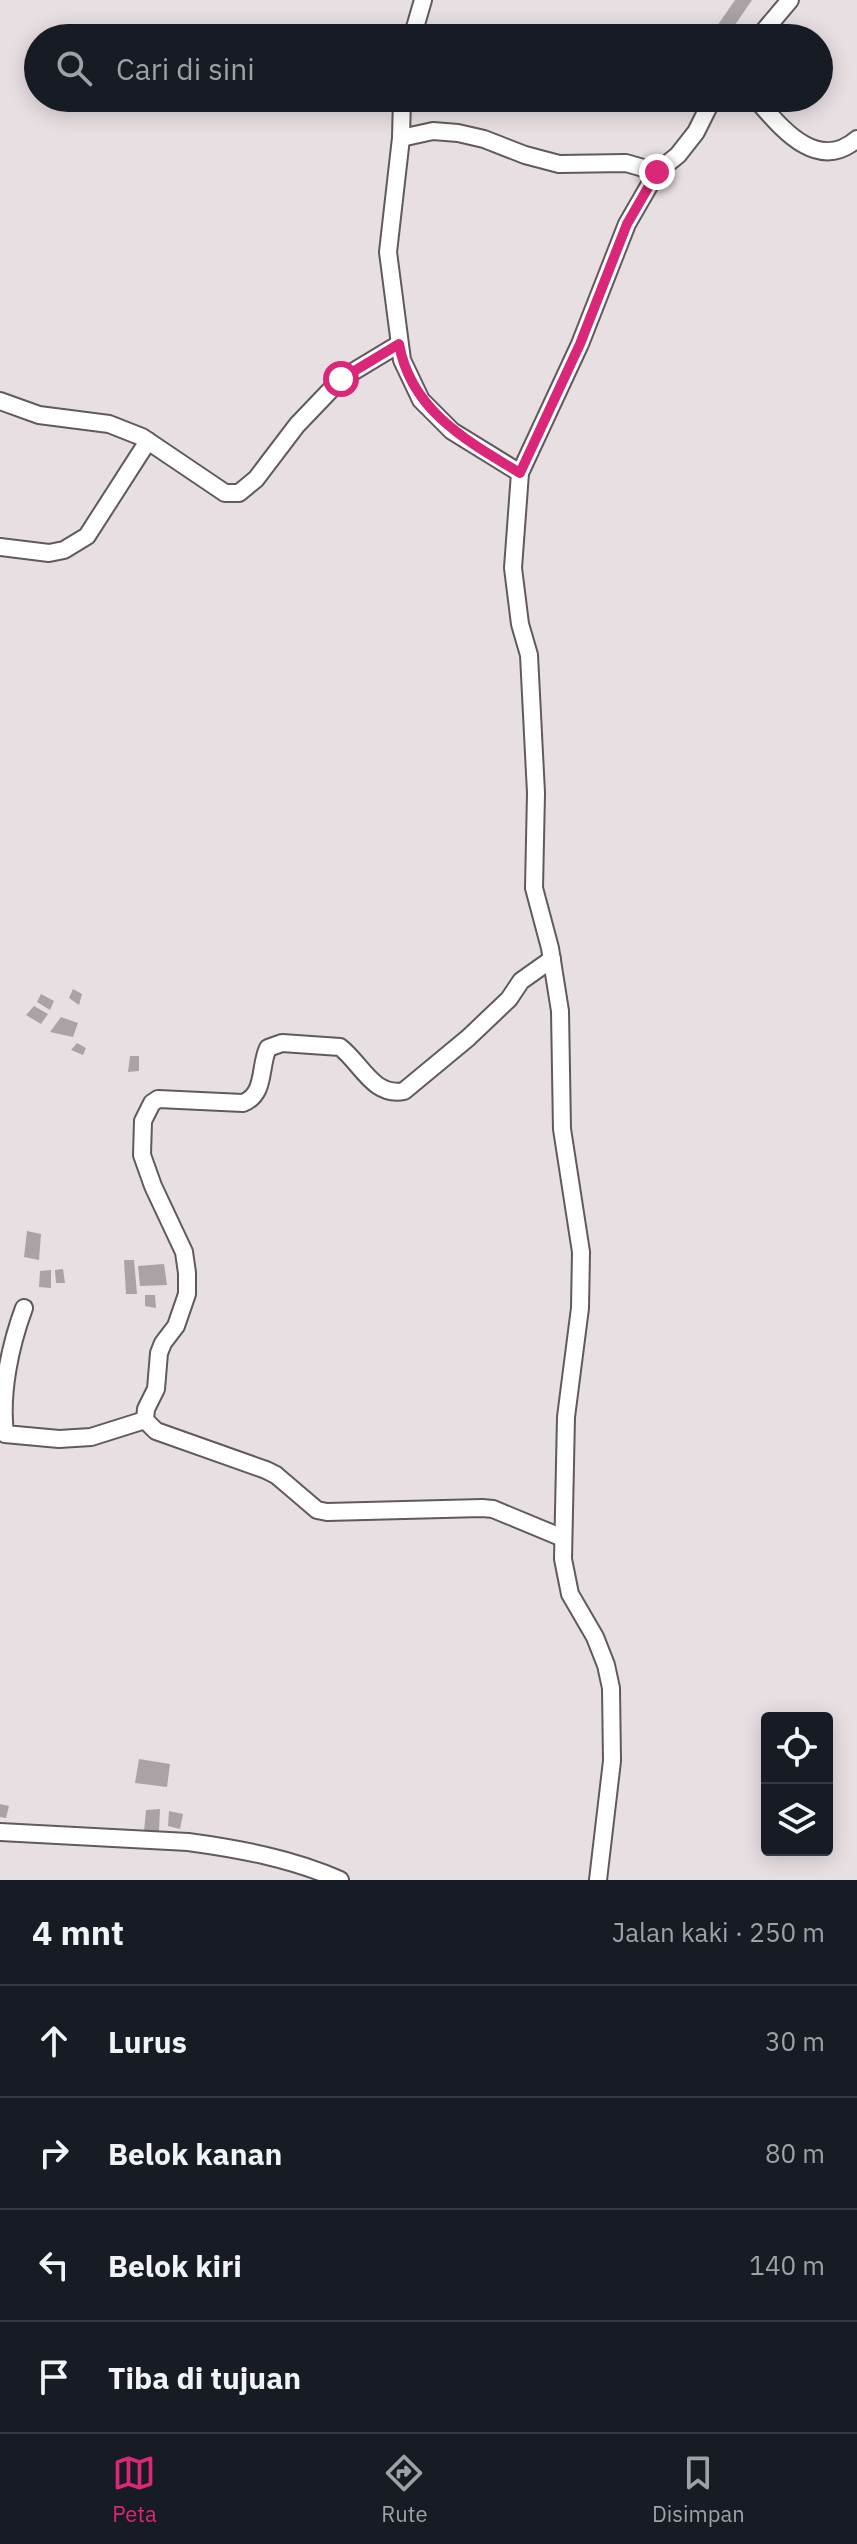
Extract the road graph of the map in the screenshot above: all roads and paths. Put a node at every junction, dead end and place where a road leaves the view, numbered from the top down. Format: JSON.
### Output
{"nodes":[{"id":1,"x":423,"y":0,"type":"edge"},
{"id":2,"x":790,"y":0,"type":"edge"},
{"id":3,"x":416,"y":24,"type":"edge"},
{"id":4,"x":770,"y":24,"type":"edge"},
{"id":5,"x":402,"y":112,"type":"edge"},
{"id":6,"x":706,"y":112,"type":"edge"},
{"id":7,"x":768,"y":112,"type":"edge"},
{"id":8,"x":401,"y":138,"type":"junction"},
{"id":9,"x":857,"y":139,"type":"edge"},
{"id":10,"x":657,"y":172,"type":"junction"},
{"id":11,"x":399,"y":344,"type":"junction"},
{"id":12,"x":0,"y":401,"type":"edge"},
{"id":13,"x":148,"y":441,"type":"junction"},
{"id":14,"x":520,"y":473,"type":"junction"},
{"id":15,"x":0,"y":547,"type":"edge"},
{"id":16,"x":552,"y":959,"type":"junction"},
{"id":17,"x":24,"y":1308,"type":"dead end"},
{"id":18,"x":145,"y":1420,"type":"junction"},
{"id":19,"x":2,"y":1434,"type":"edge"},
{"id":20,"x":563,"y":1538,"type":"junction"},
{"id":21,"x":0,"y":1832,"type":"edge"},
{"id":22,"x":340,"y":1880,"type":"edge"},
{"id":23,"x":598,"y":1880,"type":"edge"}],
"edges":[{"from":1,"to":3,"type":"street"},
{"from":2,"to":4,"type":"street"},
{"from":5,"to":8,"type":"street"},
{"from":6,"to":10,"type":"street"},
{"from":7,"to":9,"type":"street"},
{"from":8,"to":10,"type":"street"},
{"from":8,"to":11,"type":"street"},
{"from":10,"to":14,"type":"street"},
{"from":11,"to":13,"type":"street"},
{"from":11,"to":14,"type":"street"},
{"from":12,"to":13,"type":"street"},
{"from":13,"to":15,"type":"street"},
{"from":14,"to":16,"type":"street"},
{"from":16,"to":18,"type":"street"},
{"from":16,"to":20,"type":"street"},
{"from":17,"to":19,"type":"street"},
{"from":18,"to":19,"type":"street"},
{"from":18,"to":20,"type":"street"},
{"from":20,"to":23,"type":"street"},
{"from":21,"to":22,"type":"street"}]}
